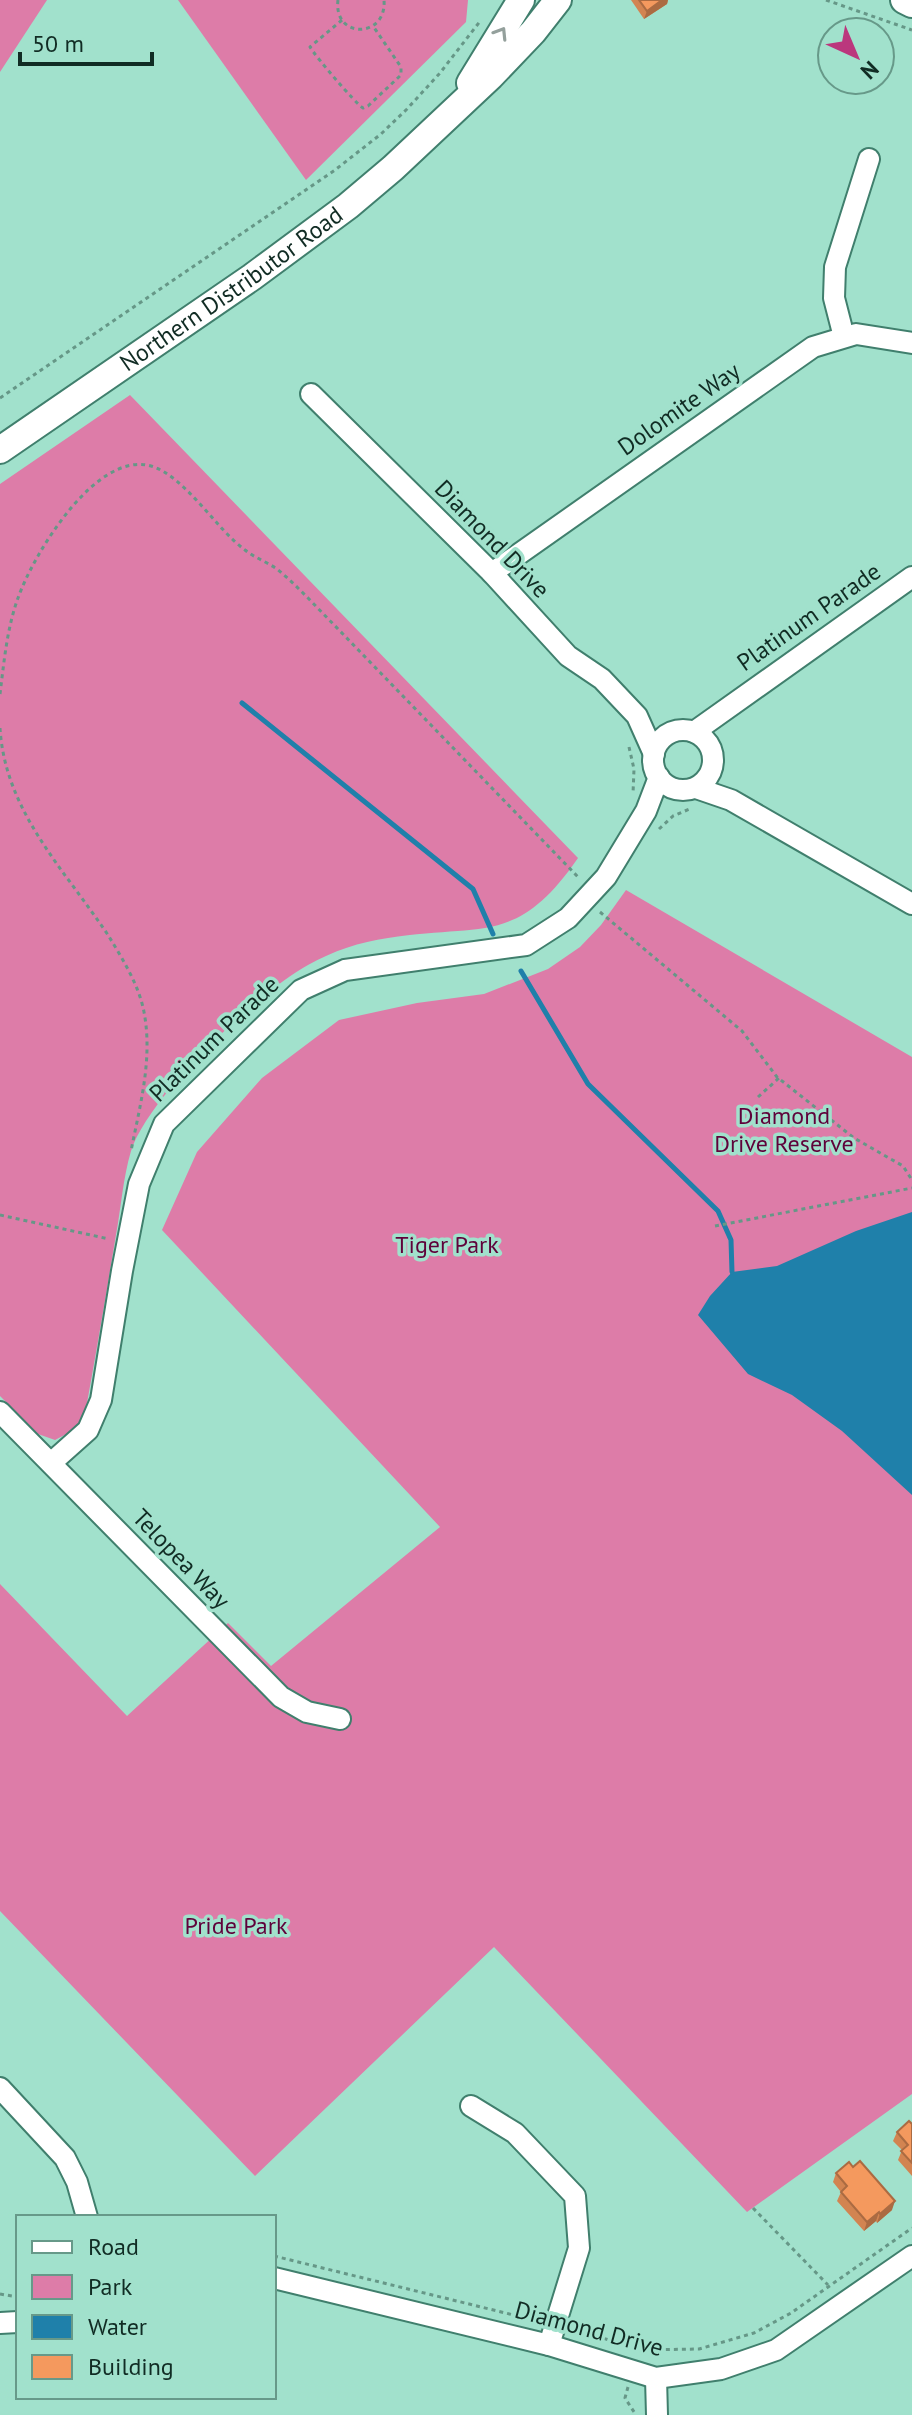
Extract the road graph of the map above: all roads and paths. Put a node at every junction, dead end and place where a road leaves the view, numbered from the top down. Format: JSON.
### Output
{"nodes":[{"id":1,"x":338,"y":0,"type":"edge"},
{"id":2,"x":384,"y":0,"type":"edge"},
{"id":3,"x":521,"y":0,"type":"edge"},
{"id":4,"x":558,"y":0,"type":"edge"},
{"id":5,"x":826,"y":0,"type":"edge"},
{"id":6,"x":904,"y":0,"type":"edge"},
{"id":7,"x":912,"y":4,"type":"edge"},
{"id":8,"x":484,"y":16,"type":"dead end"},
{"id":9,"x":342,"y":20,"type":"junction"},
{"id":10,"x":373,"y":26,"type":"junction"},
{"id":11,"x":912,"y":30,"type":"edge"},
{"id":12,"x":451,"y":113,"type":"junction"},
{"id":13,"x":869,"y":159,"type":"dead end"},
{"id":14,"x":844,"y":337,"type":"junction"},
{"id":15,"x":912,"y":343,"type":"edge"},
{"id":16,"x":311,"y":394,"type":"dead end"},
{"id":17,"x":0,"y":398,"type":"edge"},
{"id":18,"x":0,"y":450,"type":"edge"},
{"id":19,"x":492,"y":573,"type":"junction"},
{"id":20,"x":912,"y":577,"type":"edge"},
{"id":21,"x":0,"y":694,"type":"edge"},
{"id":22,"x":637,"y":716,"type":"junction"},
{"id":23,"x":0,"y":728,"type":"edge"},
{"id":24,"x":670,"y":733,"type":"junction"},
{"id":25,"x":706,"y":746,"type":"junction"},
{"id":26,"x":654,"y":754,"type":"junction"},
{"id":27,"x":681,"y":790,"type":"junction"},
{"id":28,"x":731,"y":800,"type":"junction"},
{"id":29,"x":658,"y":830,"type":"dead end"},
{"id":30,"x":584,"y":883,"type":"dead end"},
{"id":31,"x":912,"y":904,"type":"edge"},
{"id":32,"x":598,"y":909,"type":"dead end"},
{"id":33,"x":779,"y":1078,"type":"junction"},
{"id":34,"x":758,"y":1097,"type":"dead end"},
{"id":35,"x":131,"y":1151,"type":"dead end"},
{"id":36,"x":912,"y":1180,"type":"edge"},
{"id":37,"x":912,"y":1188,"type":"edge"},
{"id":38,"x":0,"y":1215,"type":"edge"},
{"id":39,"x":715,"y":1226,"type":"dead end"},
{"id":40,"x":113,"y":1240,"type":"dead end"},
{"id":41,"x":0,"y":1412,"type":"edge"},
{"id":42,"x":51,"y":1463,"type":"junction"},
{"id":43,"x":340,"y":1719,"type":"dead end"},
{"id":44,"x":0,"y":2088,"type":"edge"},
{"id":45,"x":471,"y":2106,"type":"dead end"},
{"id":46,"x":753,"y":2208,"type":"dead end"},
{"id":47,"x":86,"y":2215,"type":"edge"},
{"id":48,"x":912,"y":2228,"type":"edge"},
{"id":49,"x":912,"y":2256,"type":"edge"},
{"id":50,"x":276,"y":2257,"type":"edge"},
{"id":51,"x":276,"y":2278,"type":"edge"},
{"id":52,"x":828,"y":2285,"type":"junction"},
{"id":53,"x":552,"y":2335,"type":"junction"},
{"id":54,"x":656,"y":2378,"type":"junction"},
{"id":55,"x":657,"y":2415,"type":"edge"}],
"edges":[{"from":1,"to":9,"type":"path"},
{"from":2,"to":10,"type":"path"},
{"from":12,"to":3,"type":"main road","name":"Northern Distributor Road","one_way":true},
{"from":4,"to":12,"type":"main road","name":"Northern Distributor Road"},
{"from":5,"to":11,"type":"path"},
{"from":6,"to":7,"type":"main road"},
{"from":8,"to":17,"type":"path"},
{"from":9,"to":10,"type":"path"},
{"from":9,"to":10,"type":"path"},
{"from":12,"to":18,"type":"main road","name":"Northern Distributor Road"},
{"from":13,"to":14,"type":"street"},
{"from":14,"to":15,"type":"street","name":"Dolomite Way"},
{"from":14,"to":19,"type":"street","name":"Dolomite Way"},
{"from":16,"to":19,"type":"street","name":"Diamond Drive"},
{"from":19,"to":22,"type":"street","name":"Diamond Drive"},
{"from":20,"to":25,"type":"street","name":"Platinum Parade"},
{"from":21,"to":30,"type":"path"},
{"from":22,"to":24,"type":"street","name":"Diamond Drive"},
{"from":22,"to":26,"type":"street","name":"Diamond Drive"},
{"from":23,"to":35,"type":"path"},
{"from":24,"to":25,"type":"street"},
{"from":24,"to":26,"type":"street"},
{"from":25,"to":27,"type":"street"},
{"from":25,"to":28,"type":"street"},
{"from":26,"to":27,"type":"street"},
{"from":27,"to":28,"type":"street"},
{"from":27,"to":29,"type":"path"},
{"from":27,"to":42,"type":"street","name":"Platinum Parade"},
{"from":28,"to":31,"type":"street"},
{"from":32,"to":33,"type":"path"},
{"from":33,"to":34,"type":"path"},
{"from":33,"to":36,"type":"path"},
{"from":37,"to":39,"type":"path"},
{"from":38,"to":40,"type":"path"},
{"from":41,"to":42,"type":"street","name":"Telopea Way"},
{"from":42,"to":43,"type":"street","name":"Telopea Way"},
{"from":44,"to":47,"type":"street"},
{"from":45,"to":53,"type":"street"},
{"from":46,"to":52,"type":"path"},
{"from":48,"to":52,"type":"path"},
{"from":49,"to":54,"type":"street","name":"Diamond Drive"},
{"from":50,"to":53,"type":"path"},
{"from":51,"to":53,"type":"street","name":"Diamond Drive"},
{"from":52,"to":53,"type":"path"},
{"from":53,"to":54,"type":"street","name":"Diamond Drive"},
{"from":54,"to":55,"type":"street"}]}
